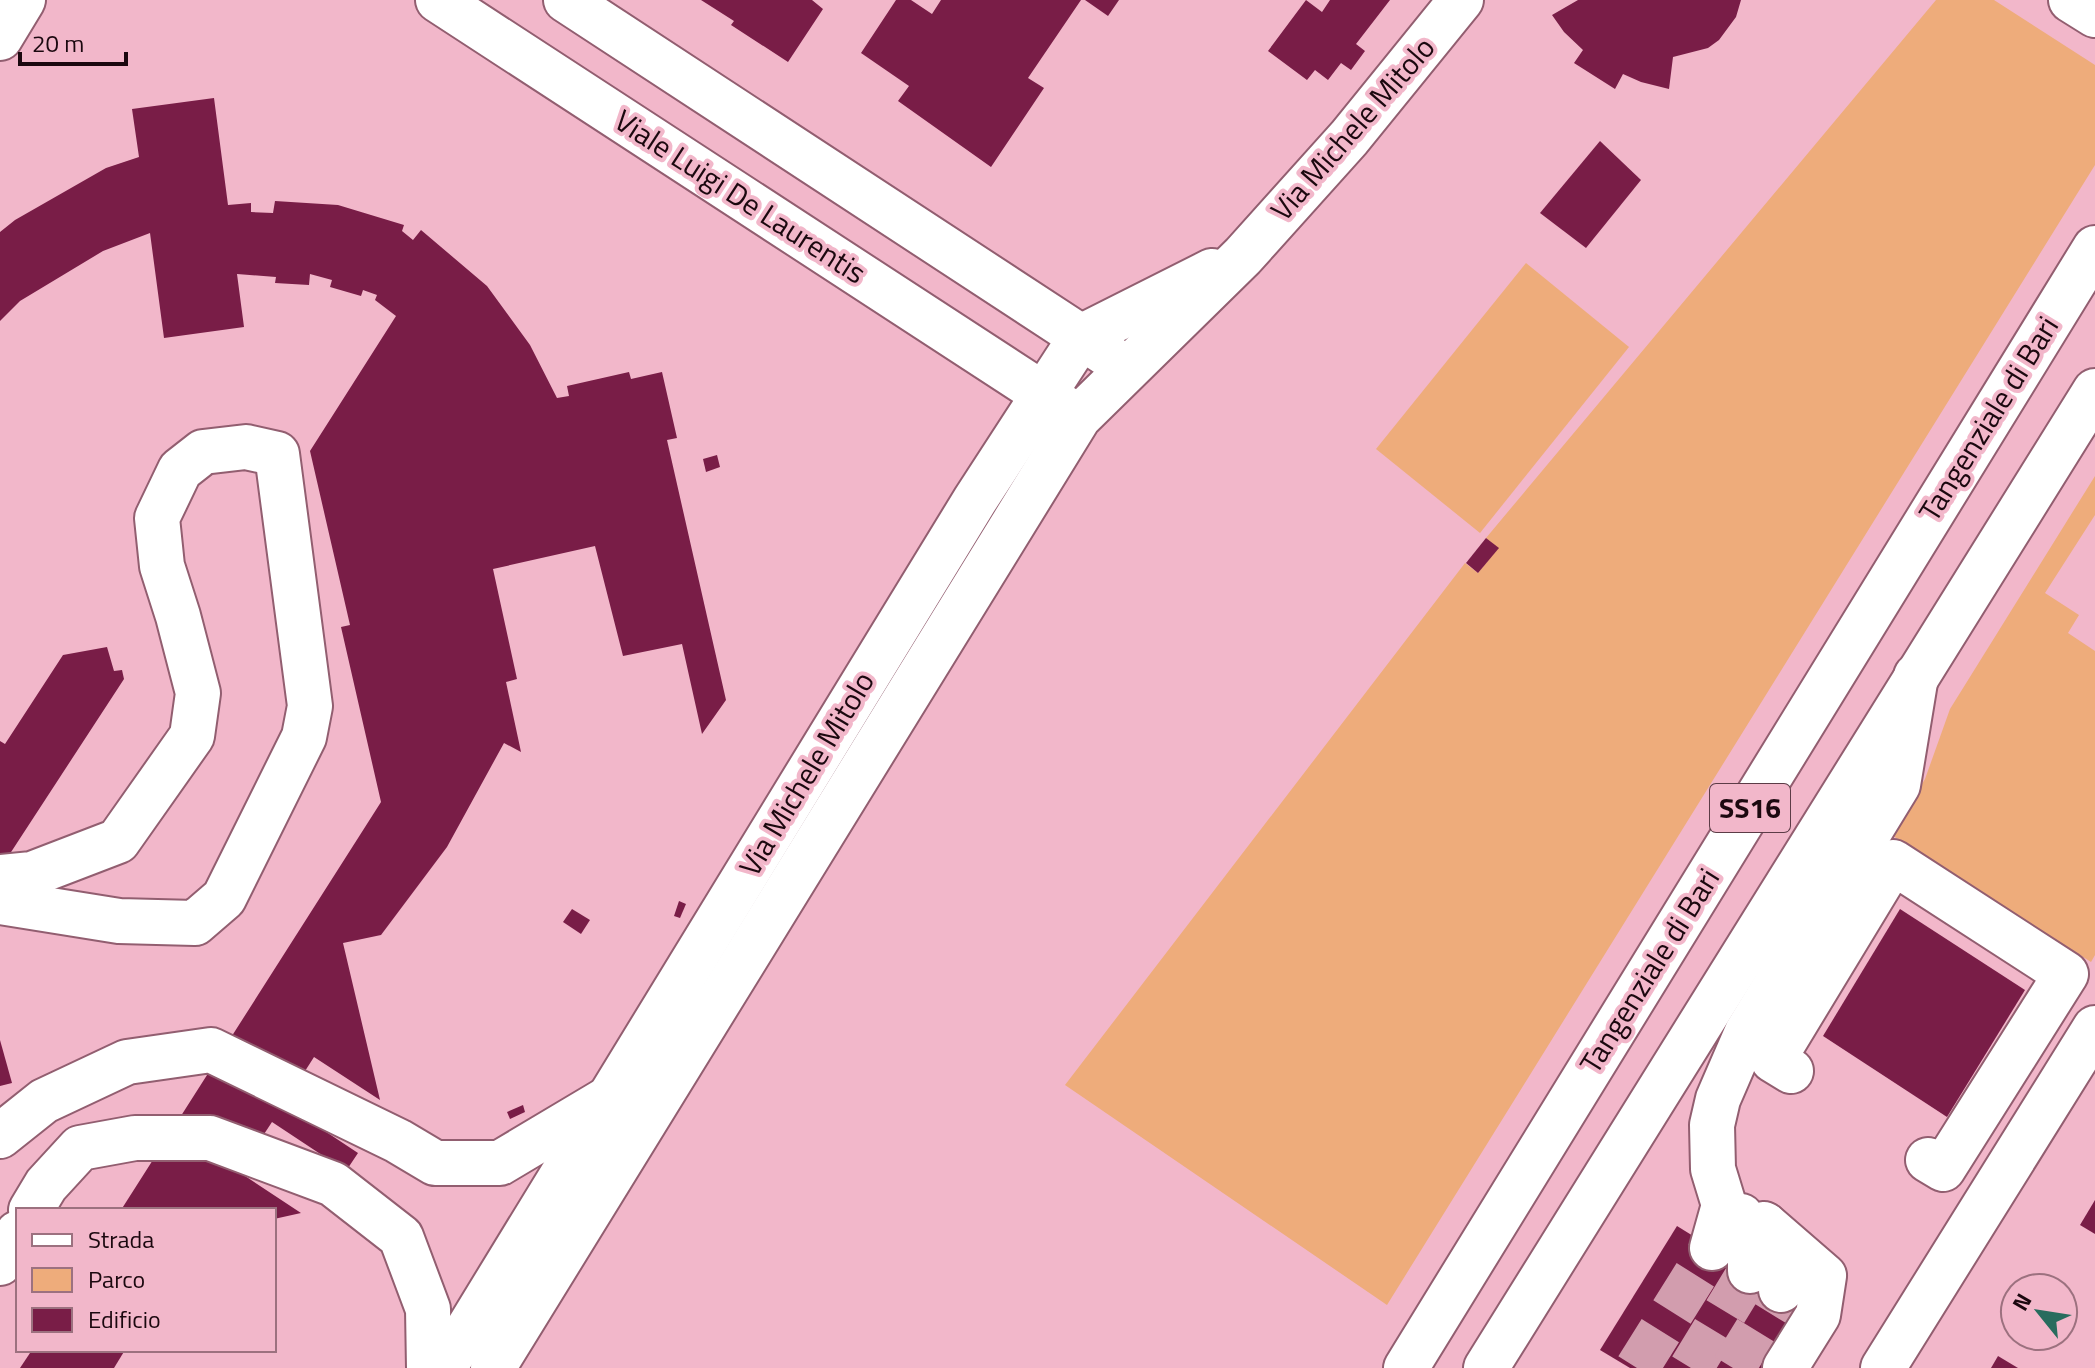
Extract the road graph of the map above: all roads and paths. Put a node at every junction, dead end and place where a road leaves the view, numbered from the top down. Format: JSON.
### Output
{"nodes":[{"id":1,"x":23,"y":0,"type":"edge"},
{"id":2,"x":438,"y":0,"type":"edge"},
{"id":3,"x":566,"y":0,"type":"edge"},
{"id":4,"x":1461,"y":0,"type":"edge"},
{"id":5,"x":2071,"y":0,"type":"edge"},
{"id":6,"x":2095,"y":15,"type":"edge"},
{"id":7,"x":0,"y":38,"type":"edge"},
{"id":8,"x":2095,"y":248,"type":"edge"},
{"id":9,"x":1243,"y":256,"type":"junction"},
{"id":10,"x":1081,"y":337,"type":"junction"},
{"id":11,"x":1129,"y":369,"type":"junction"},
{"id":12,"x":2095,"y":391,"type":"edge"},
{"id":13,"x":1042,"y":394,"type":"junction"},
{"id":14,"x":1079,"y":417,"type":"junction"},
{"id":15,"x":1916,"y":676,"type":"junction"},
{"id":16,"x":0,"y":877,"type":"edge"},
{"id":17,"x":0,"y":902,"type":"edge"},
{"id":18,"x":2095,"y":1028,"type":"edge"},
{"id":19,"x":1796,"y":1063,"type":"dead end"},
{"id":20,"x":609,"y":1097,"type":"junction"},
{"id":21,"x":0,"y":1136,"type":"edge"},
{"id":22,"x":1934,"y":1152,"type":"dead end"},
{"id":23,"x":32,"y":1208,"type":"edge"},
{"id":24,"x":1743,"y":1215,"type":"junction"},
{"id":25,"x":16,"y":1236,"type":"edge"},
{"id":26,"x":1712,"y":1248,"type":"tunnel mouth"},
{"id":27,"x":0,"y":1263,"type":"edge"},
{"id":28,"x":1765,"y":1281,"type":"dead end"},
{"id":29,"x":429,"y":1368,"type":"edge"},
{"id":30,"x":444,"y":1368,"type":"edge"},
{"id":31,"x":493,"y":1368,"type":"edge"},
{"id":32,"x":1406,"y":1368,"type":"edge"},
{"id":33,"x":1486,"y":1368,"type":"edge"},
{"id":34,"x":1785,"y":1368,"type":"edge"},
{"id":35,"x":1883,"y":1368,"type":"edge"}],
"edges":[{"from":1,"to":7,"type":"main road"},
{"from":2,"to":13,"type":"main road","name":"Viale Luigi De Laurentis"},
{"from":3,"to":10,"type":"main road"},
{"from":4,"to":9,"type":"main road","name":"Via Michele Mitolo"},
{"from":5,"to":6,"type":"main road"},
{"from":8,"to":32,"type":"main road","name":"Tangenziale di Bari","number":"SS16"},
{"from":9,"to":10,"type":"main road","name":"Via Michele Mitolo"},
{"from":9,"to":11,"type":"main road","name":"Via Michele Mitolo"},
{"from":10,"to":11,"type":"main road"},
{"from":10,"to":13,"type":"main road","name":"Via Michele Mitolo"},
{"from":11,"to":14,"type":"main road","name":"Via Michele Mitolo"},
{"from":12,"to":15,"type":"main road","number":"SS16"},
{"from":13,"to":14,"type":"main road","name":"Viale Luigi De Laurentis"},
{"from":13,"to":20,"type":"main road","name":"Via Michele Mitolo"},
{"from":14,"to":31,"type":"main road","name":"Via Michele Mitolo"},
{"from":15,"to":24,"type":"main road"},
{"from":15,"to":33,"type":"main road","number":"SS16"},
{"from":16,"to":17,"type":"main road"},
{"from":18,"to":35,"type":"main road"},
{"from":19,"to":22,"type":"main road"},
{"from":20,"to":21,"type":"main road"},
{"from":20,"to":30,"type":"main road","name":"Via Michele Mitolo"},
{"from":23,"to":29,"type":"main road"},
{"from":24,"to":26,"type":"main road"},
{"from":24,"to":28,"type":"main road"},
{"from":24,"to":34,"type":"main road"},
{"from":25,"to":27,"type":"main road"}]}
